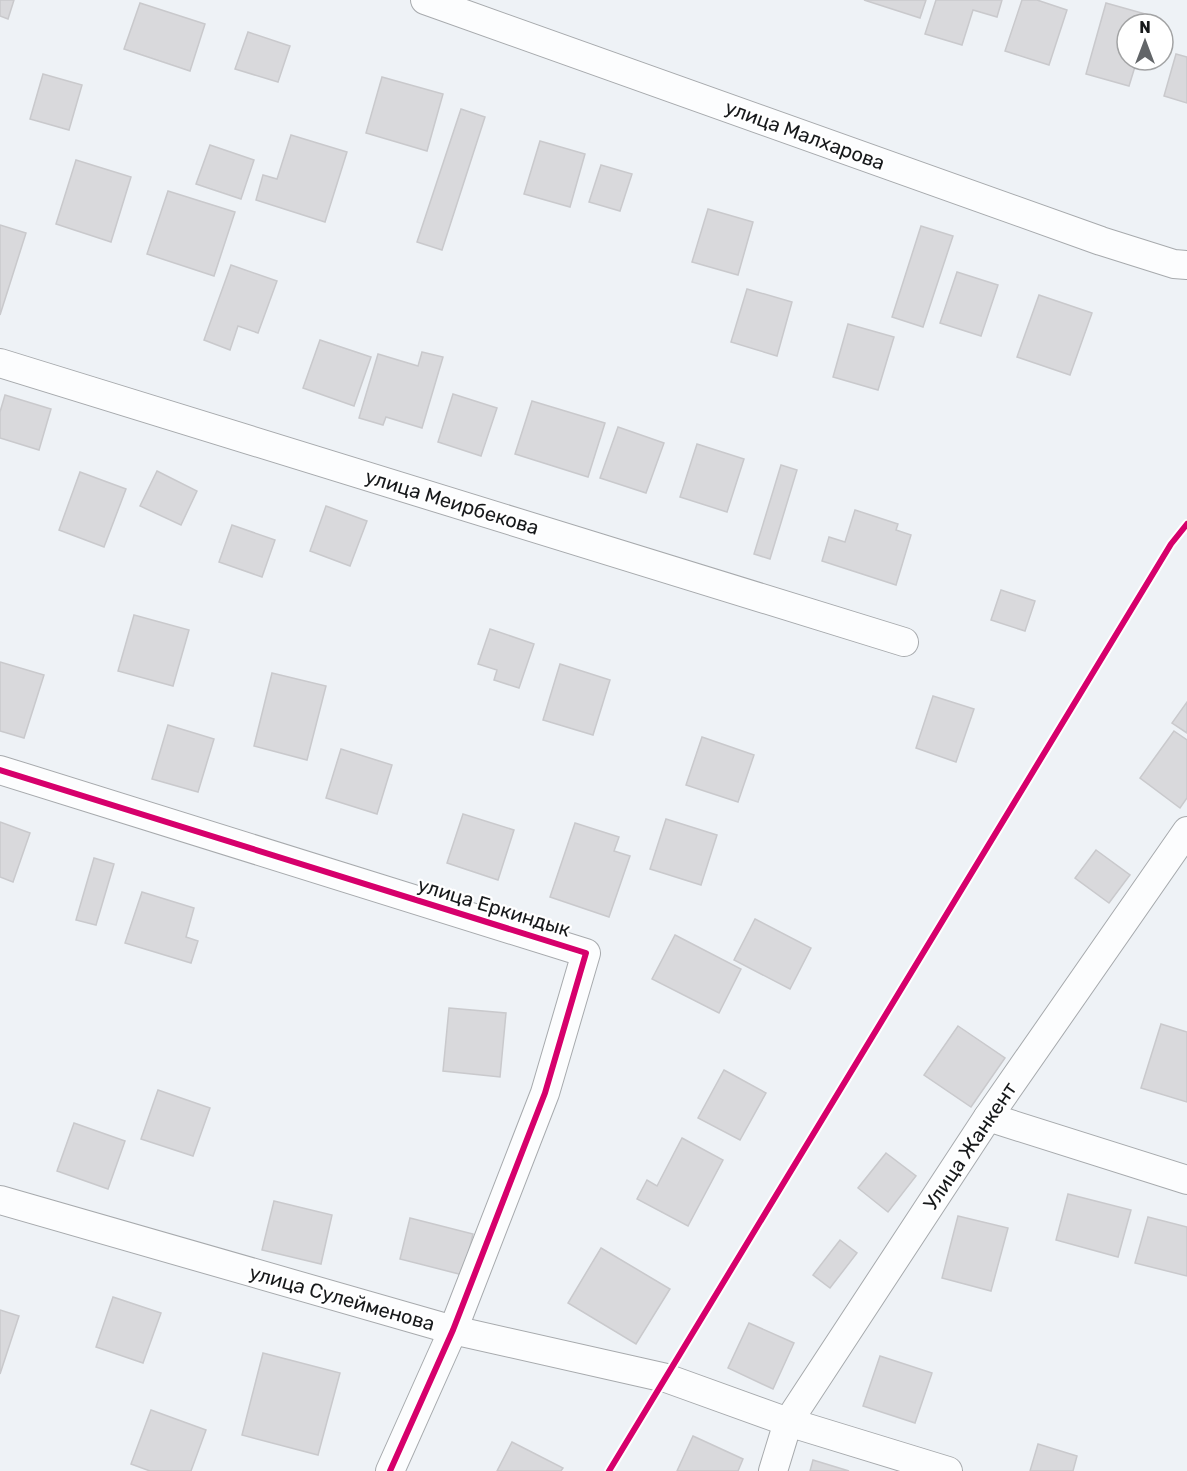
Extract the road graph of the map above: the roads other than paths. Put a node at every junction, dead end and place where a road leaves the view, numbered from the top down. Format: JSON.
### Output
{"nodes":[{"id":1,"x":424,"y":0,"type":"edge"},
{"id":2,"x":1187,"y":265,"type":"edge"},
{"id":3,"x":0,"y":363,"type":"edge"},
{"id":4,"x":904,"y":642,"type":"dead end"},
{"id":5,"x":0,"y":770,"type":"edge"},
{"id":6,"x":1187,"y":831,"type":"edge"},
{"id":7,"x":988,"y":1117,"type":"junction"},
{"id":8,"x":1187,"y":1180,"type":"edge"},
{"id":9,"x":0,"y":1200,"type":"edge"},
{"id":10,"x":453,"y":1330,"type":"junction"},
{"id":11,"x":788,"y":1422,"type":"junction"},
{"id":12,"x":390,"y":1471,"type":"edge"},
{"id":13,"x":773,"y":1471,"type":"edge"},
{"id":14,"x":948,"y":1471,"type":"edge"}],
"edges":[{"from":1,"to":2,"type":"street","name":"улица Малхарова"},
{"from":3,"to":4,"type":"street","name":"улица Меирбекова"},
{"from":5,"to":10,"type":"street","name":"улица Еркиндык"},
{"from":6,"to":7,"type":"street","name":"Улица Жанкент"},
{"from":7,"to":8,"type":"street"},
{"from":7,"to":11,"type":"street","name":"Улица Жанкент"},
{"from":9,"to":10,"type":"street","name":"улица Сулейменова"},
{"from":10,"to":11,"type":"street","name":"улица Сулейменова"},
{"from":10,"to":12,"type":"street","name":"улица Еркиндык"},
{"from":11,"to":13,"type":"street","name":"Улица Жанкент"},
{"from":11,"to":14,"type":"street","name":"улица Сулейменова"}]}
